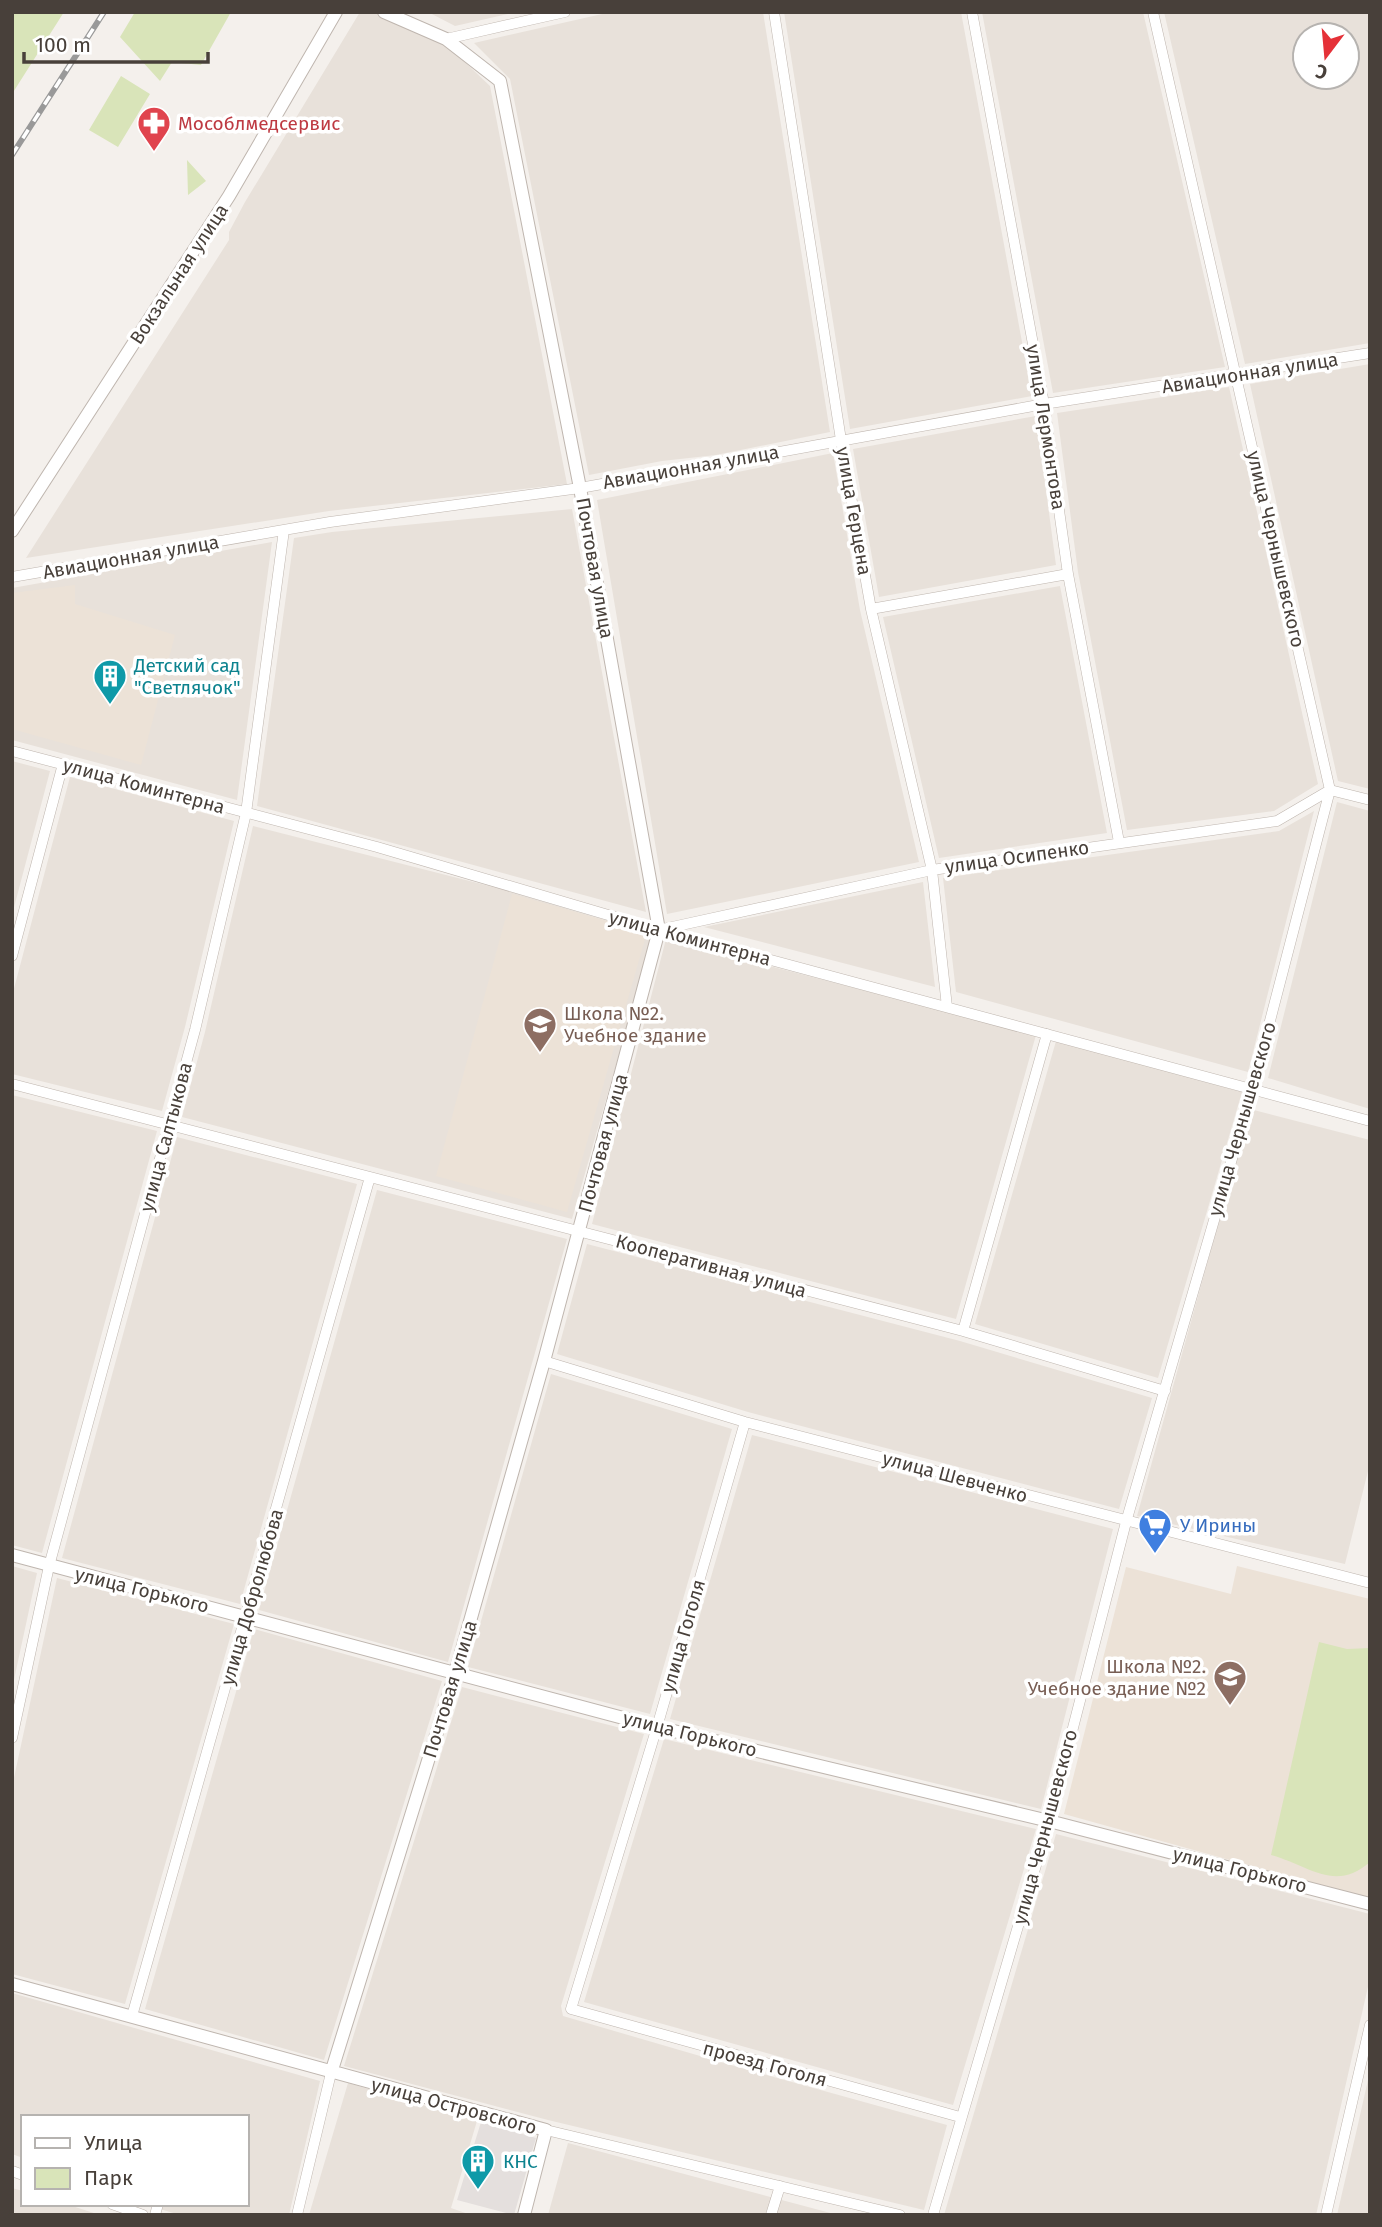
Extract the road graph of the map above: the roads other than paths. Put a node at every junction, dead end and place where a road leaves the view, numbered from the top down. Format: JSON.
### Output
{"nodes":[{"id":1,"x":336,"y":12,"type":"edge"},
{"id":2,"x":384,"y":12,"type":"edge"},
{"id":3,"x":565,"y":12,"type":"edge"},
{"id":4,"x":774,"y":12,"type":"edge"},
{"id":5,"x":972,"y":12,"type":"edge"},
{"id":6,"x":1153,"y":12,"type":"edge"},
{"id":7,"x":446,"y":39,"type":"junction"},
{"id":8,"x":1370,"y":354,"type":"edge"},
{"id":9,"x":1237,"y":376,"type":"junction"},
{"id":10,"x":1044,"y":404,"type":"junction"},
{"id":11,"x":841,"y":440,"type":"junction"},
{"id":12,"x":580,"y":488,"type":"junction"},
{"id":13,"x":284,"y":530,"type":"junction"},
{"id":14,"x":12,"y":531,"type":"edge"},
{"id":15,"x":1068,"y":574,"type":"junction"},
{"id":16,"x":12,"y":578,"type":"edge"},
{"id":17,"x":871,"y":609,"type":"junction"},
{"id":18,"x":12,"y":751,"type":"edge"},
{"id":19,"x":63,"y":764,"type":"junction"},
{"id":20,"x":1330,"y":789,"type":"junction"},
{"id":21,"x":1370,"y":800,"type":"edge"},
{"id":22,"x":246,"y":813,"type":"junction"},
{"id":23,"x":1119,"y":842,"type":"junction"},
{"id":24,"x":932,"y":870,"type":"junction"},
{"id":25,"x":659,"y":930,"type":"junction"},
{"id":26,"x":12,"y":956,"type":"edge"},
{"id":27,"x":947,"y":1007,"type":"junction"},
{"id":28,"x":1047,"y":1034,"type":"junction"},
{"id":29,"x":12,"y":1084,"type":"edge"},
{"id":30,"x":1252,"y":1090,"type":"junction"},
{"id":31,"x":1370,"y":1121,"type":"edge"},
{"id":32,"x":169,"y":1124,"type":"junction"},
{"id":33,"x":370,"y":1177,"type":"junction"},
{"id":34,"x":579,"y":1231,"type":"junction"},
{"id":35,"x":963,"y":1331,"type":"junction"},
{"id":36,"x":544,"y":1361,"type":"junction"},
{"id":37,"x":1165,"y":1391,"type":"junction"},
{"id":38,"x":745,"y":1422,"type":"junction"},
{"id":39,"x":1126,"y":1522,"type":"junction"},
{"id":40,"x":12,"y":1555,"type":"edge"},
{"id":41,"x":49,"y":1566,"type":"junction"},
{"id":42,"x":1370,"y":1583,"type":"edge"},
{"id":43,"x":247,"y":1616,"type":"junction"},
{"id":44,"x":455,"y":1674,"type":"junction"},
{"id":45,"x":657,"y":1727,"type":"junction"},
{"id":46,"x":12,"y":1738,"type":"edge"},
{"id":47,"x":1049,"y":1821,"type":"junction"},
{"id":48,"x":1370,"y":1904,"type":"edge"},
{"id":49,"x":12,"y":1984,"type":"edge"},
{"id":50,"x":571,"y":2009,"type":"joint"},
{"id":51,"x":132,"y":2016,"type":"junction"},
{"id":52,"x":1370,"y":2025,"type":"edge"},
{"id":53,"x":331,"y":2073,"type":"junction"},
{"id":54,"x":960,"y":2117,"type":"junction"},
{"id":55,"x":546,"y":2130,"type":"junction"},
{"id":56,"x":780,"y":2186,"type":"junction"},
{"id":57,"x":117,"y":2206,"type":"edge"},
{"id":58,"x":143,"y":2215,"type":"edge"},
{"id":59,"x":297,"y":2215,"type":"edge"},
{"id":60,"x":524,"y":2215,"type":"edge"},
{"id":61,"x":771,"y":2215,"type":"edge"},
{"id":62,"x":900,"y":2215,"type":"edge"},
{"id":63,"x":933,"y":2215,"type":"edge"},
{"id":64,"x":1326,"y":2215,"type":"edge"}],
"edges":[{"from":1,"to":14,"type":"street","name":"Вокзальная улица"},
{"from":2,"to":7,"type":"street","name":"Почтовая улица"},
{"from":3,"to":7,"type":"street"},
{"from":4,"to":11,"type":"street","name":"улица Герцена"},
{"from":5,"to":10,"type":"street","name":"улица Лермонтова"},
{"from":6,"to":9,"type":"street","name":"улица Чернышевского"},
{"from":7,"to":12,"type":"street","name":"Почтовая улица"},
{"from":8,"to":9,"type":"street","name":"Авиационная улица"},
{"from":9,"to":10,"type":"street","name":"Авиационная улица"},
{"from":9,"to":20,"type":"street","name":"улица Чернышевского"},
{"from":10,"to":11,"type":"street","name":"Авиационная улица"},
{"from":10,"to":15,"type":"street","name":"улица Лермонтова"},
{"from":11,"to":12,"type":"street","name":"Авиационная улица"},
{"from":11,"to":17,"type":"street","name":"улица Герцена"},
{"from":12,"to":13,"type":"street","name":"Авиационная улица"},
{"from":12,"to":25,"type":"street","name":"Почтовая улица"},
{"from":13,"to":16,"type":"street","name":"Авиационная улица"},
{"from":13,"to":22,"type":"street","name":"улица Салтыкова"},
{"from":15,"to":17,"type":"street"},
{"from":15,"to":23,"type":"street","name":"улица Лермонтова"},
{"from":17,"to":24,"type":"street","name":"улица Герцена"},
{"from":18,"to":19,"type":"street","name":"улица Коминтерна"},
{"from":19,"to":22,"type":"street","name":"улица Коминтерна"},
{"from":19,"to":26,"type":"street"},
{"from":20,"to":21,"type":"street"},
{"from":20,"to":23,"type":"street","name":"улица Осипенко"},
{"from":20,"to":30,"type":"street","name":"улица Чернышевского"},
{"from":22,"to":25,"type":"street","name":"улица Коминтерна"},
{"from":22,"to":32,"type":"street","name":"улица Салтыкова"},
{"from":23,"to":24,"type":"street","name":"улица Осипенко"},
{"from":24,"to":25,"type":"street","name":"улица Осипенко"},
{"from":24,"to":27,"type":"street","name":"улица Герцена"},
{"from":25,"to":27,"type":"street","name":"улица Коминтерна"},
{"from":25,"to":34,"type":"street","name":"Почтовая улица"},
{"from":27,"to":28,"type":"street","name":"улица Коминтерна"},
{"from":28,"to":30,"type":"street","name":"улица Коминтерна"},
{"from":28,"to":35,"type":"street"},
{"from":29,"to":32,"type":"street","name":"Кооперативная улица"},
{"from":30,"to":31,"type":"street","name":"улица Коминтерна"},
{"from":30,"to":37,"type":"street","name":"улица Чернышевского"},
{"from":32,"to":33,"type":"street","name":"Кооперативная улица"},
{"from":32,"to":41,"type":"street","name":"улица Салтыкова"},
{"from":33,"to":34,"type":"street","name":"Кооперативная улица"},
{"from":33,"to":43,"type":"street","name":"улица Добролюбова"},
{"from":34,"to":35,"type":"street","name":"Кооперативная улица"},
{"from":34,"to":36,"type":"street","name":"Почтовая улица"},
{"from":35,"to":37,"type":"street","name":"Кооперативная улица"},
{"from":36,"to":38,"type":"street","name":"улица Шевченко"},
{"from":36,"to":44,"type":"street","name":"Почтовая улица"},
{"from":37,"to":39,"type":"street","name":"улица Чернышевского"},
{"from":38,"to":39,"type":"street","name":"улица Шевченко"},
{"from":38,"to":45,"type":"street","name":"улица Гоголя"},
{"from":39,"to":42,"type":"street","name":"улица Шевченко"},
{"from":39,"to":47,"type":"street","name":"улица Чернышевского"},
{"from":40,"to":41,"type":"street","name":"улица Горького"},
{"from":41,"to":43,"type":"street","name":"улица Горького"},
{"from":41,"to":46,"type":"street","name":"улица Салтыкова"},
{"from":43,"to":44,"type":"street","name":"улица Горького"},
{"from":43,"to":51,"type":"street","name":"улица Добролюбова"},
{"from":44,"to":45,"type":"street","name":"улица Горького"},
{"from":44,"to":53,"type":"street","name":"Почтовая улица"},
{"from":45,"to":47,"type":"street","name":"улица Горького"},
{"from":45,"to":50,"type":"street","name":"улица Гоголя"},
{"from":47,"to":48,"type":"street","name":"улица Горького"},
{"from":47,"to":54,"type":"street","name":"улица Чернышевского"},
{"from":49,"to":51,"type":"street","name":"улица Островского"},
{"from":50,"to":54,"type":"street","name":"проезд Гоголя"},
{"from":51,"to":53,"type":"street","name":"улица Островского"},
{"from":52,"to":64,"type":"street"},
{"from":53,"to":55,"type":"street","name":"улица Островского"},
{"from":53,"to":59,"type":"street"},
{"from":54,"to":63,"type":"street","name":"улица Чернышевского"},
{"from":55,"to":56,"type":"street","name":"улица Островского"},
{"from":55,"to":60,"type":"street"},
{"from":56,"to":61,"type":"street"},
{"from":56,"to":62,"type":"street","name":"улица Островского"},
{"from":57,"to":58,"type":"street"}]}
